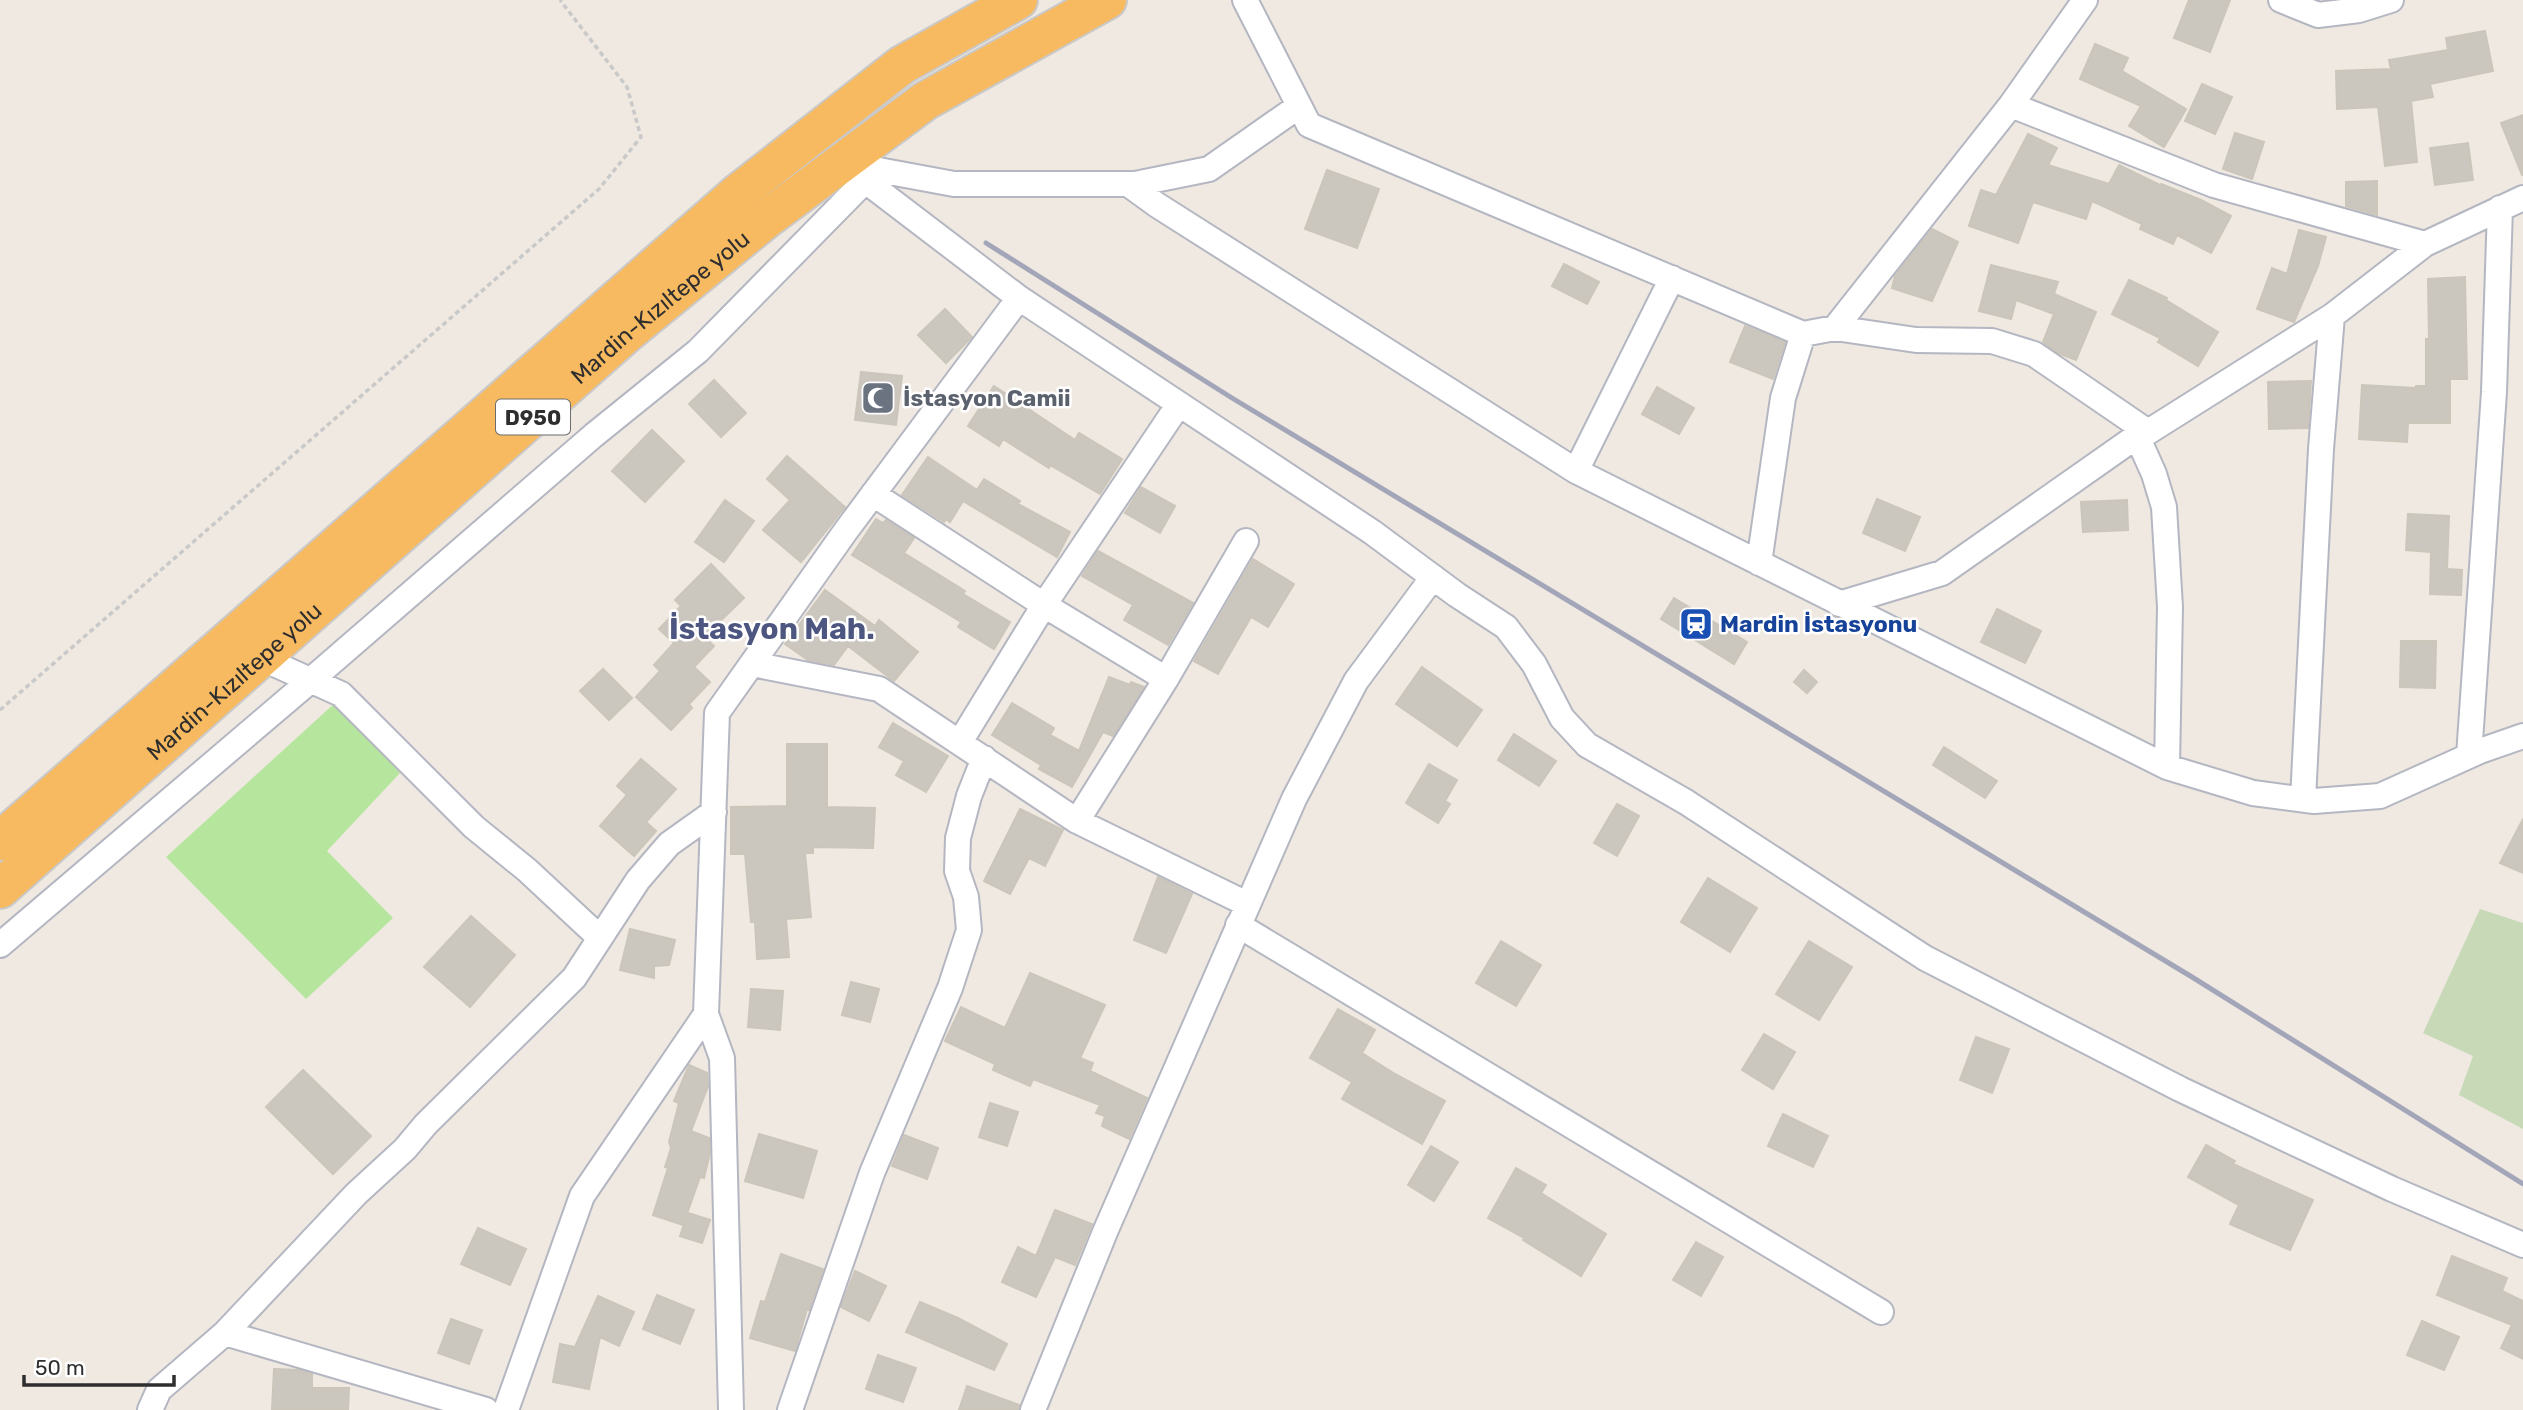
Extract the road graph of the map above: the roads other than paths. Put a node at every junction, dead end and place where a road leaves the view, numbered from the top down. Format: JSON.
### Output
{"nodes":[{"id":1,"x":1018,"y":0,"type":"edge"},
{"id":2,"x":1107,"y":0,"type":"edge"},
{"id":3,"x":1245,"y":0,"type":"edge"},
{"id":4,"x":2085,"y":0,"type":"edge"},
{"id":5,"x":2281,"y":0,"type":"edge"},
{"id":6,"x":2391,"y":0,"type":"edge"},
{"id":7,"x":2011,"y":105,"type":"junction"},
{"id":8,"x":1299,"y":106,"type":"junction"},
{"id":9,"x":853,"y":172,"type":"junction"},
{"id":10,"x":1128,"y":184,"type":"junction"},
{"id":11,"x":2512,"y":203,"type":"edge"},
{"id":12,"x":2425,"y":244,"type":"junction"},
{"id":13,"x":1671,"y":278,"type":"junction"},
{"id":14,"x":1019,"y":298,"type":"junction"},
{"id":15,"x":2332,"y":316,"type":"junction"},
{"id":16,"x":1835,"y":328,"type":"junction"},
{"id":17,"x":1803,"y":334,"type":"junction"},
{"id":18,"x":1179,"y":404,"type":"junction"},
{"id":19,"x":2142,"y":434,"type":"junction"},
{"id":20,"x":1576,"y":471,"type":"junction"},
{"id":21,"x":873,"y":494,"type":"junction"},
{"id":22,"x":1246,"y":541,"type":"dead end"},
{"id":23,"x":1759,"y":564,"type":"junction"},
{"id":24,"x":1433,"y":577,"type":"junction"},
{"id":25,"x":1839,"y":604,"type":"junction"},
{"id":26,"x":1044,"y":605,"type":"junction"},
{"id":27,"x":261,"y":658,"type":"junction"},
{"id":28,"x":752,"y":664,"type":"junction"},
{"id":29,"x":1166,"y":680,"type":"junction"},
{"id":30,"x":311,"y":681,"type":"junction"},
{"id":31,"x":2523,"y":736,"type":"edge"},
{"id":32,"x":960,"y":742,"type":"junction"},
{"id":33,"x":2469,"y":756,"type":"junction"},
{"id":34,"x":984,"y":758,"type":"junction"},
{"id":35,"x":2167,"y":767,"type":"junction"},
{"id":36,"x":2303,"y":799,"type":"junction"},
{"id":37,"x":713,"y":812,"type":"junction"},
{"id":38,"x":1077,"y":821,"type":"junction"},
{"id":39,"x":0,"y":841,"type":"edge"},
{"id":40,"x":0,"y":889,"type":"edge"},
{"id":41,"x":1243,"y":915,"type":"junction"},
{"id":42,"x":600,"y":938,"type":"junction"},
{"id":43,"x":0,"y":945,"type":"edge"},
{"id":44,"x":706,"y":1014,"type":"junction"},
{"id":45,"x":2523,"y":1245,"type":"edge"},
{"id":46,"x":1881,"y":1312,"type":"dead end"},
{"id":47,"x":225,"y":1333,"type":"junction"},
{"id":48,"x":150,"y":1410,"type":"edge"},
{"id":49,"x":486,"y":1410,"type":"edge"},
{"id":50,"x":506,"y":1410,"type":"edge"},
{"id":51,"x":732,"y":1410,"type":"edge"},
{"id":52,"x":790,"y":1410,"type":"edge"},
{"id":53,"x":1033,"y":1410,"type":"edge"}],
"edges":[{"from":1,"to":39,"type":"highway","name":"Mardin-Kızıltepe yolu","number":"D950"},
{"from":2,"to":9,"type":"highway","name":"Mardin-Kızıltepe yolu","number":"D950"},
{"from":3,"to":8,"type":"street"},
{"from":4,"to":7,"type":"street"},
{"from":5,"to":6,"type":"street"},
{"from":7,"to":12,"type":"street"},
{"from":7,"to":16,"type":"street"},
{"from":8,"to":10,"type":"street"},
{"from":8,"to":13,"type":"street"},
{"from":9,"to":10,"type":"street"},
{"from":9,"to":14,"type":"street"},
{"from":9,"to":27,"type":"highway","name":"Mardin-Kızıltepe yolu","number":"D950"},
{"from":9,"to":30,"type":"street"},
{"from":10,"to":20,"type":"street"},
{"from":11,"to":12,"type":"street"},
{"from":11,"to":33,"type":"street"},
{"from":12,"to":15,"type":"street"},
{"from":13,"to":17,"type":"street"},
{"from":13,"to":20,"type":"street"},
{"from":14,"to":18,"type":"street"},
{"from":14,"to":21,"type":"street"},
{"from":15,"to":19,"type":"street"},
{"from":15,"to":36,"type":"street"},
{"from":16,"to":17,"type":"street"},
{"from":16,"to":19,"type":"street"},
{"from":17,"to":23,"type":"street"},
{"from":18,"to":24,"type":"street"},
{"from":18,"to":26,"type":"street"},
{"from":19,"to":25,"type":"street"},
{"from":19,"to":35,"type":"street"},
{"from":20,"to":23,"type":"street"},
{"from":21,"to":26,"type":"street"},
{"from":21,"to":28,"type":"street"},
{"from":22,"to":29,"type":"street"},
{"from":23,"to":25,"type":"street"},
{"from":24,"to":41,"type":"street"},
{"from":24,"to":45,"type":"street"},
{"from":25,"to":35,"type":"street"},
{"from":26,"to":29,"type":"street"},
{"from":26,"to":32,"type":"street"},
{"from":27,"to":30,"type":"street"},
{"from":27,"to":40,"type":"highway","name":"Mardin-Kızıltepe yolu","number":"D950"},
{"from":28,"to":32,"type":"street"},
{"from":28,"to":37,"type":"street"},
{"from":29,"to":38,"type":"street"},
{"from":30,"to":42,"type":"street"},
{"from":30,"to":43,"type":"street"},
{"from":31,"to":33,"type":"street"},
{"from":32,"to":34,"type":"street"},
{"from":33,"to":36,"type":"street"},
{"from":34,"to":38,"type":"street"},
{"from":34,"to":52,"type":"street"},
{"from":35,"to":36,"type":"street"},
{"from":37,"to":42,"type":"street"},
{"from":37,"to":44,"type":"street"},
{"from":38,"to":41,"type":"street"},
{"from":41,"to":46,"type":"street"},
{"from":41,"to":53,"type":"street"},
{"from":42,"to":47,"type":"street"},
{"from":44,"to":50,"type":"street"},
{"from":44,"to":51,"type":"street"},
{"from":47,"to":48,"type":"street"},
{"from":47,"to":49,"type":"street"}]}
